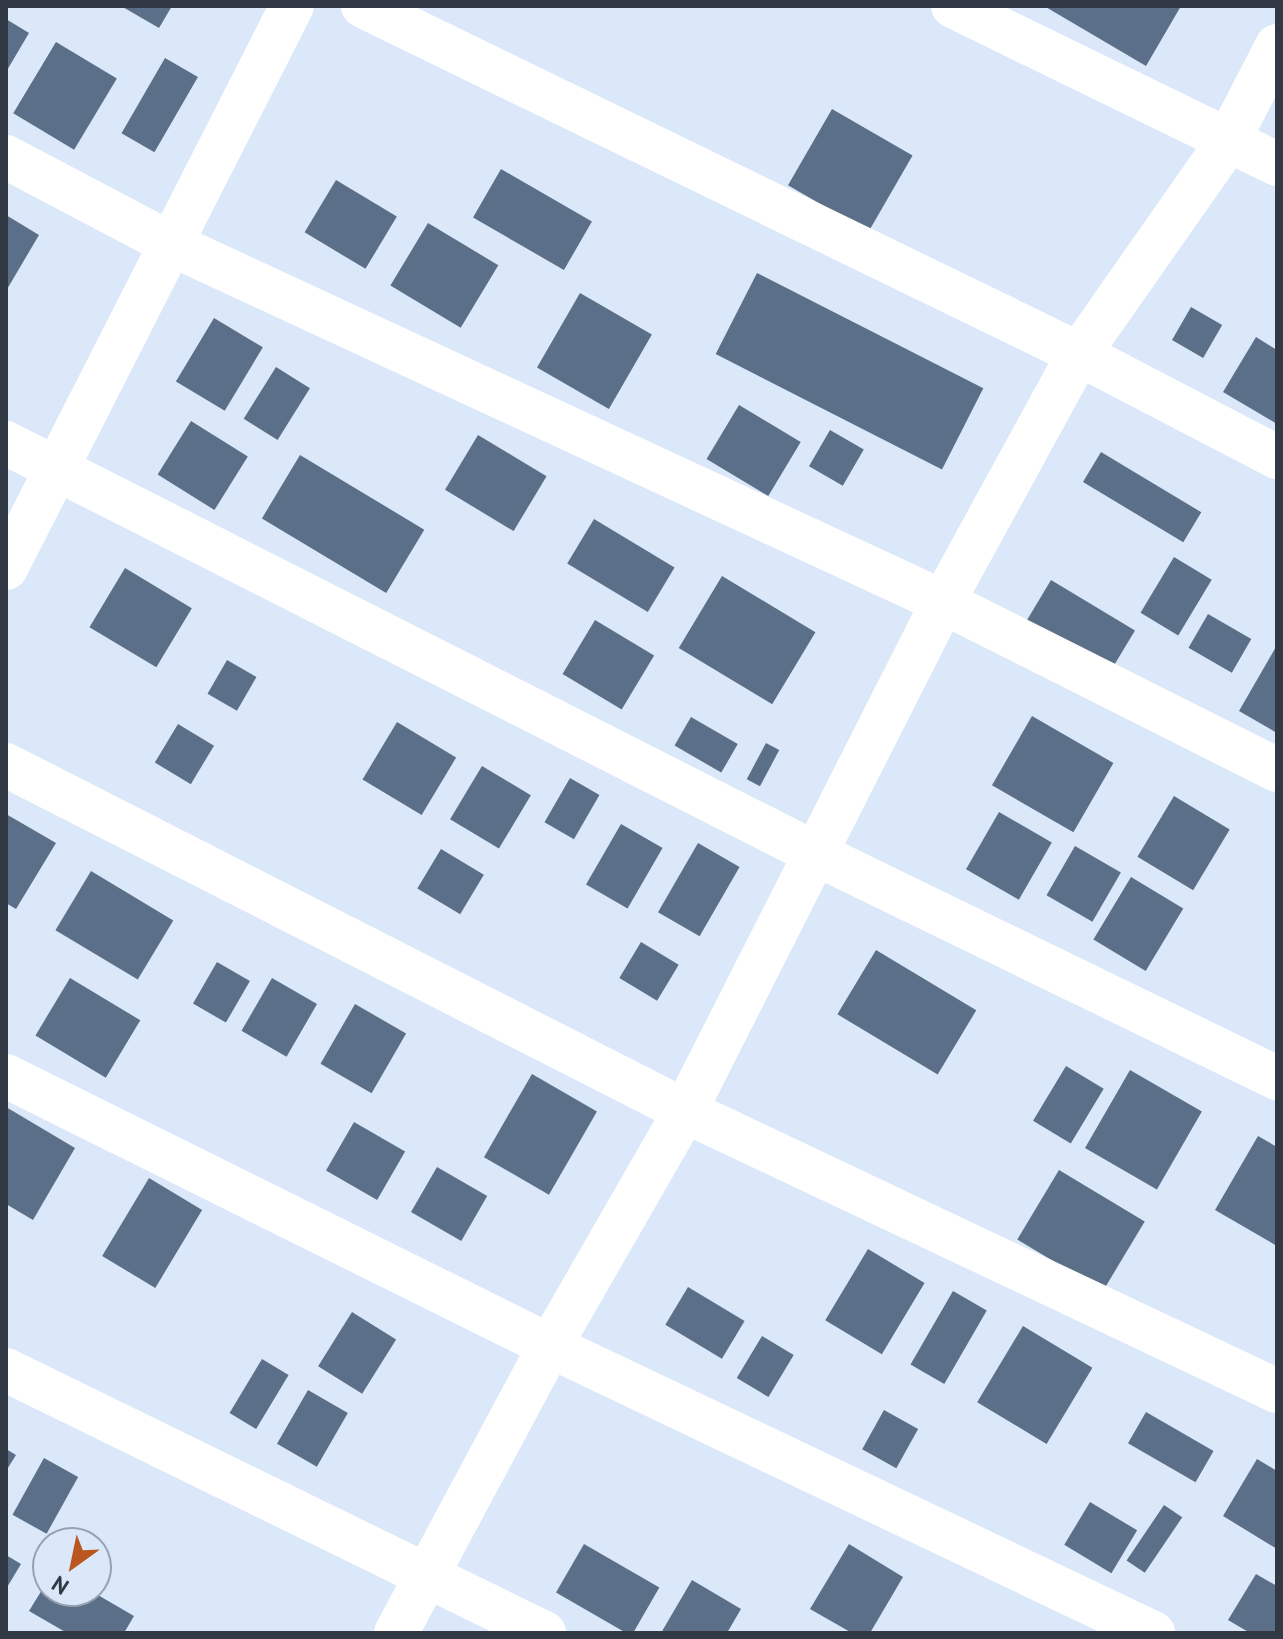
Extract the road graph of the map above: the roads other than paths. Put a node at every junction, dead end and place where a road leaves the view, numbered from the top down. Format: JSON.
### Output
{"nodes":[{"id":1,"x":292,"y":6,"type":"edge"},
{"id":2,"x":363,"y":6,"type":"edge"},
{"id":3,"x":953,"y":6,"type":"edge"},
{"id":4,"x":1277,"y":46,"type":"edge"},
{"id":5,"x":1228,"y":141,"type":"junction"},
{"id":6,"x":6,"y":157,"type":"edge"},
{"id":7,"x":1277,"y":164,"type":"edge"},
{"id":8,"x":171,"y":244,"type":"junction"},
{"id":9,"x":1079,"y":354,"type":"junction"},
{"id":10,"x":6,"y":443,"type":"edge"},
{"id":11,"x":1277,"y":457,"type":"edge"},
{"id":12,"x":58,"y":470,"type":"junction"},
{"id":13,"x":6,"y":568,"type":"edge"},
{"id":14,"x":943,"y":602,"type":"junction"},
{"id":15,"x":6,"y":765,"type":"edge"},
{"id":16,"x":1277,"y":770,"type":"edge"},
{"id":17,"x":814,"y":853,"type":"junction"},
{"id":18,"x":6,"y":1076,"type":"edge"},
{"id":19,"x":1277,"y":1078,"type":"edge"},
{"id":20,"x":685,"y":1111,"type":"junction"},
{"id":21,"x":550,"y":1346,"type":"junction"},
{"id":22,"x":6,"y":1370,"type":"edge"},
{"id":23,"x":1277,"y":1391,"type":"edge"},
{"id":24,"x":425,"y":1576,"type":"junction"},
{"id":25,"x":396,"y":1633,"type":"edge"},
{"id":26,"x":544,"y":1633,"type":"edge"},
{"id":27,"x":1153,"y":1633,"type":"edge"}],
"edges":[{"from":1,"to":8,"type":"street"},
{"from":2,"to":9,"type":"street"},
{"from":3,"to":5,"type":"street"},
{"from":4,"to":5,"type":"street"},
{"from":5,"to":7,"type":"street"},
{"from":5,"to":9,"type":"street"},
{"from":6,"to":8,"type":"street"},
{"from":8,"to":12,"type":"street"},
{"from":8,"to":14,"type":"street"},
{"from":9,"to":11,"type":"street"},
{"from":9,"to":14,"type":"street"},
{"from":10,"to":12,"type":"street"},
{"from":12,"to":13,"type":"street"},
{"from":12,"to":17,"type":"street"},
{"from":14,"to":16,"type":"street"},
{"from":14,"to":17,"type":"street"},
{"from":15,"to":20,"type":"street"},
{"from":17,"to":19,"type":"street"},
{"from":17,"to":20,"type":"street"},
{"from":18,"to":21,"type":"street"},
{"from":20,"to":21,"type":"street"},
{"from":20,"to":23,"type":"street"},
{"from":21,"to":24,"type":"street"},
{"from":21,"to":27,"type":"street"},
{"from":22,"to":24,"type":"street"},
{"from":24,"to":25,"type":"street"},
{"from":24,"to":26,"type":"street"}]}
